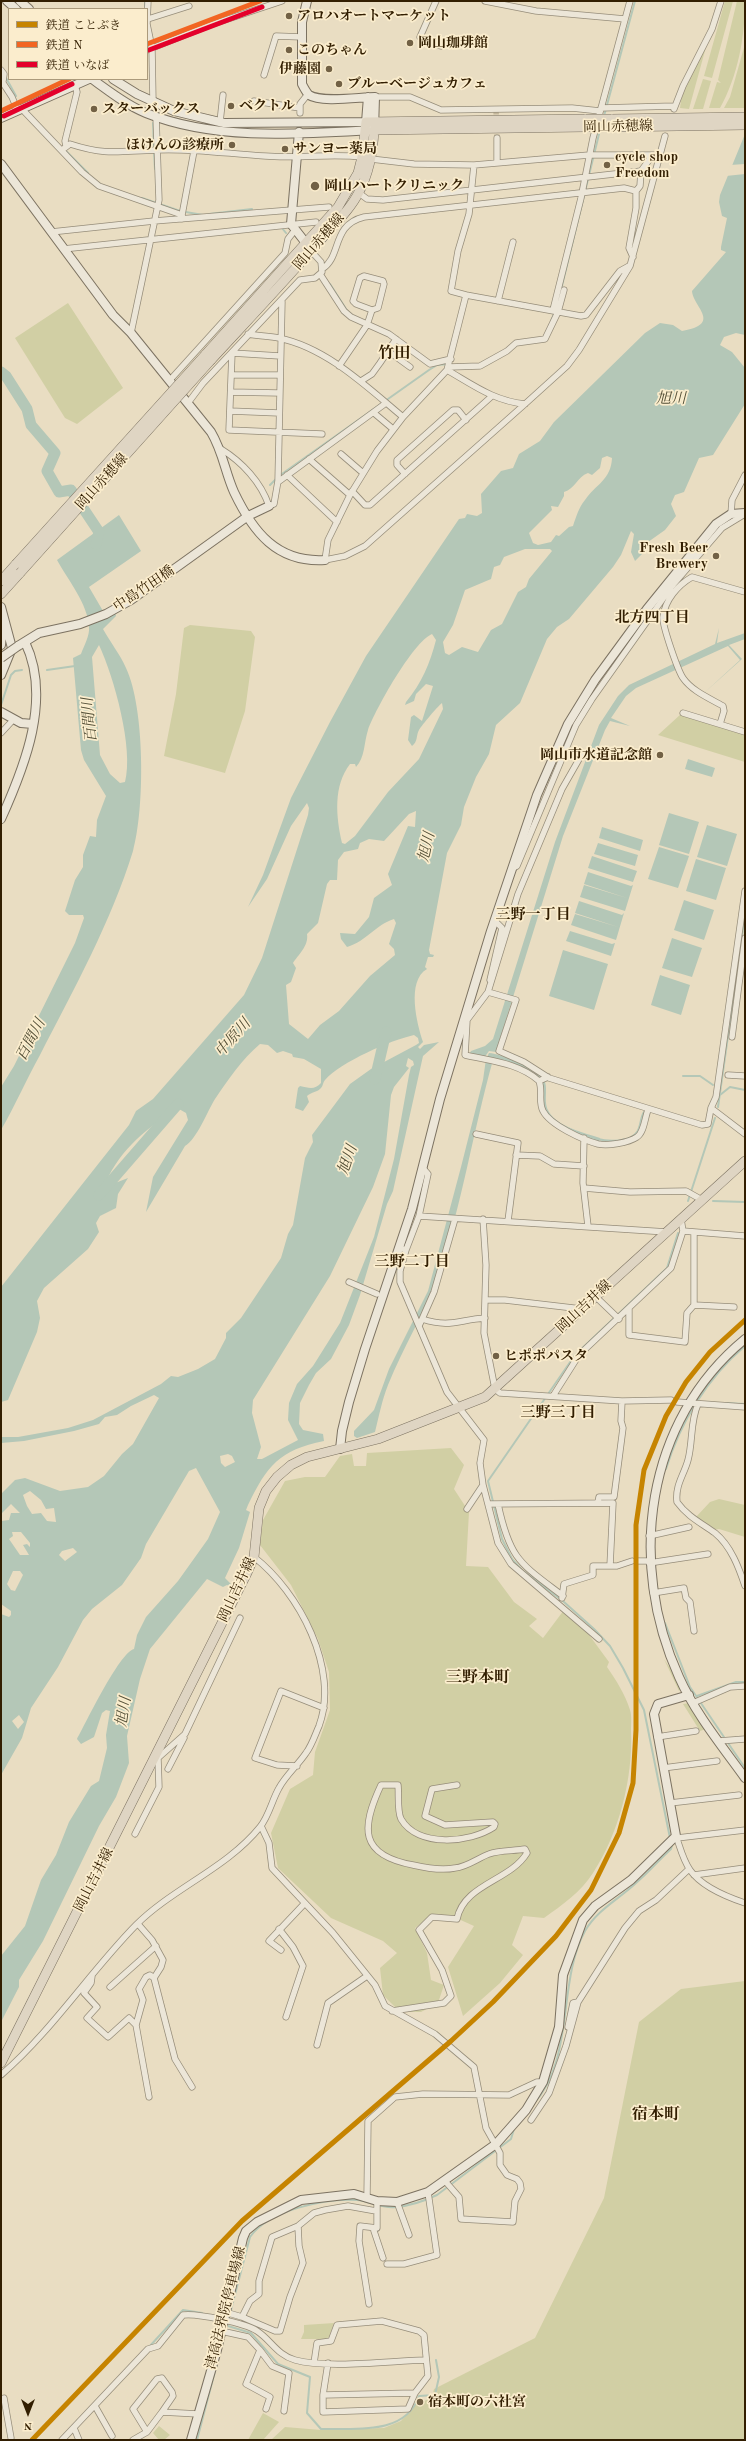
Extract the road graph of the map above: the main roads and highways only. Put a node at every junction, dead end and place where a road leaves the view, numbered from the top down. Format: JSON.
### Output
{"nodes":[{"id":1,"x":745,"y":117,"type":"edge"},
{"id":2,"x":695,"y":122,"type":"junction"},
{"id":3,"x":745,"y":125,"type":"edge"},
{"id":4,"x":366,"y":158,"type":"junction"},
{"id":5,"x":309,"y":247,"type":"junction"},
{"id":6,"x":208,"y":358,"type":"junction"},
{"id":7,"x":1,"y":581,"type":"edge"},
{"id":8,"x":2,"y":593,"type":"edge"},
{"id":9,"x":745,"y":1161,"type":"edge"},
{"id":10,"x":1,"y":2063,"type":"edge"}],
"edges":[{"from":1,"to":2,"type":"main road","name":"岡山赤穂線"},
{"from":2,"to":3,"type":"main road","name":"岡山赤穂線"},
{"from":2,"to":4,"type":"main road","name":"岡山赤穂線","bridge":true},
{"from":4,"to":5,"type":"main road","name":"岡山赤穂線"},
{"from":4,"to":5,"type":"main road","name":"岡山赤穂線"},
{"from":5,"to":6,"type":"main road","name":"岡山赤穂線"},
{"from":6,"to":7,"type":"main road","name":"岡山赤穂線","bridge":true},
{"from":6,"to":8,"type":"main road","name":"岡山赤穂線","bridge":true},
{"from":9,"to":10,"type":"main road","name":"岡山吉井線"}]}
